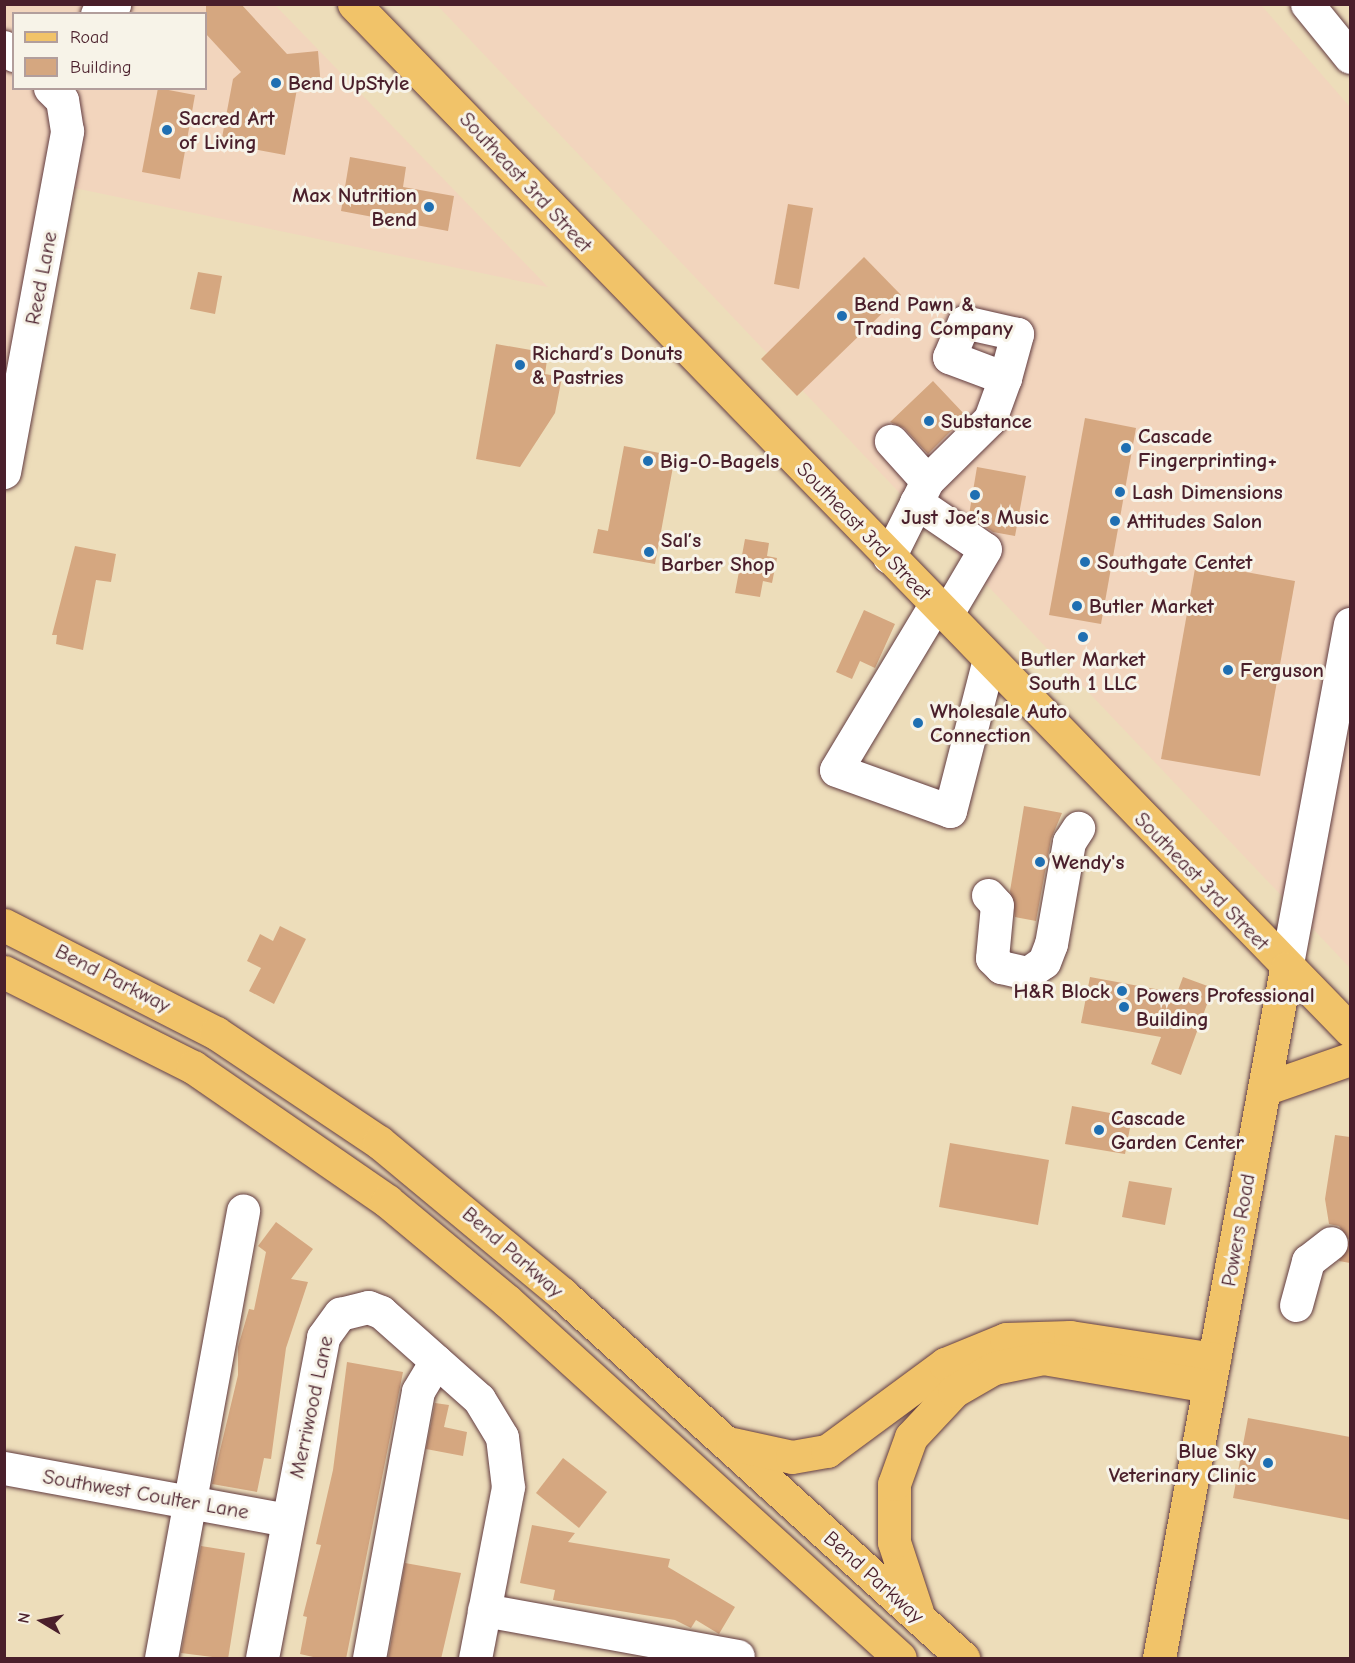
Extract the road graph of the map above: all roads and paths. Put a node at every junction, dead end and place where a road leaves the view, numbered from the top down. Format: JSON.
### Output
{"nodes":[{"id":1,"x":114,"y":4,"type":"edge"},
{"id":2,"x":354,"y":4,"type":"edge"},
{"id":3,"x":1306,"y":4,"type":"edge"},
{"id":4,"x":100,"y":12,"type":"edge"},
{"id":5,"x":1350,"y":57,"type":"edge"},
{"id":6,"x":52,"y":90,"type":"edge"},
{"id":7,"x":1005,"y":378,"type":"junction"},
{"id":8,"x":891,"y":441,"type":"dead end"},
{"id":9,"x":4,"y":472,"type":"edge"},
{"id":10,"x":922,"y":491,"type":"junction"},
{"id":11,"x":889,"y":557,"type":"junction"},
{"id":12,"x":941,"y":610,"type":"junction"},
{"id":13,"x":1350,"y":624,"type":"edge"},
{"id":14,"x":989,"y":659,"type":"junction"},
{"id":15,"x":1078,"y":828,"type":"dead end"},
{"id":16,"x":988,"y":895,"type":"dead end"},
{"id":17,"x":4,"y":925,"type":"edge"},
{"id":18,"x":1286,"y":969,"type":"junction"},
{"id":19,"x":4,"y":972,"type":"edge"},
{"id":20,"x":1350,"y":1030,"type":"edge"},
{"id":21,"x":1350,"y":1059,"type":"edge"},
{"id":22,"x":1264,"y":1089,"type":"junction"},
{"id":23,"x":243,"y":1210,"type":"dead end"},
{"id":24,"x":1332,"y":1243,"type":"dead end"},
{"id":25,"x":1296,"y":1305,"type":"dead end"},
{"id":26,"x":436,"y":1361,"type":"junction"},
{"id":27,"x":1211,"y":1372,"type":"junction"},
{"id":28,"x":728,"y":1443,"type":"junction"},
{"id":29,"x":4,"y":1468,"type":"edge"},
{"id":30,"x":190,"y":1503,"type":"junction"},
{"id":31,"x":287,"y":1520,"type":"junction"},
{"id":32,"x":484,"y":1610,"type":"junction"},
{"id":33,"x":920,"y":1619,"type":"junction"},
{"id":34,"x":738,"y":1656,"type":"dead end"},
{"id":35,"x":161,"y":1659,"type":"edge"},
{"id":36,"x":262,"y":1659,"type":"edge"},
{"id":37,"x":369,"y":1659,"type":"edge"},
{"id":38,"x":475,"y":1659,"type":"edge"},
{"id":39,"x":900,"y":1659,"type":"edge"},
{"id":40,"x":963,"y":1659,"type":"edge"},
{"id":41,"x":1159,"y":1659,"type":"edge"}],
"edges":[{"from":1,"to":4,"type":"street"},
{"from":2,"to":11,"type":"main road","name":"Southeast 3rd Street"},
{"from":3,"to":5,"type":"street"},
{"from":6,"to":9,"type":"street","name":"Reed Lane"},
{"from":7,"to":7,"type":"street"},
{"from":7,"to":10,"type":"street"},
{"from":8,"to":10,"type":"street"},
{"from":10,"to":11,"type":"street"},
{"from":10,"to":12,"type":"street"},
{"from":11,"to":12,"type":"main road","name":"Southeast 3rd Street"},
{"from":12,"to":14,"type":"main road","name":"Southeast 3rd Street"},
{"from":12,"to":14,"type":"street"},
{"from":13,"to":18,"type":"street","name":"Powers Road"},
{"from":14,"to":18,"type":"main road","name":"Southeast 3rd Street"},
{"from":15,"to":16,"type":"street"},
{"from":17,"to":28,"type":"main road","name":"Bend Parkway"},
{"from":18,"to":20,"type":"main road","name":"Southeast 3rd Street"},
{"from":18,"to":22,"type":"main road","name":"Powers Road"},
{"from":19,"to":39,"type":"main road","name":"Bend Parkway"},
{"from":21,"to":22,"type":"main road"},
{"from":22,"to":27,"type":"main road","name":"Powers Road"},
{"from":23,"to":30,"type":"street"},
{"from":24,"to":25,"type":"street"},
{"from":26,"to":31,"type":"street","name":"Merriwood Lane"},
{"from":26,"to":32,"type":"street","name":"Merriwood Lane"},
{"from":26,"to":37,"type":"street"},
{"from":27,"to":28,"type":"main road"},
{"from":27,"to":33,"type":"main road"},
{"from":27,"to":41,"type":"main road","name":"Powers Road"},
{"from":28,"to":33,"type":"main road","name":"Bend Parkway"},
{"from":29,"to":30,"type":"street","name":"Southwest Coulter Lane"},
{"from":30,"to":31,"type":"street","name":"Southwest Coulter Lane"},
{"from":30,"to":35,"type":"street"},
{"from":31,"to":36,"type":"street","name":"Merriwood Lane"},
{"from":32,"to":34,"type":"street"},
{"from":32,"to":38,"type":"street","name":"Merriwood Lane"},
{"from":33,"to":40,"type":"main road","name":"Bend Parkway"}]}
